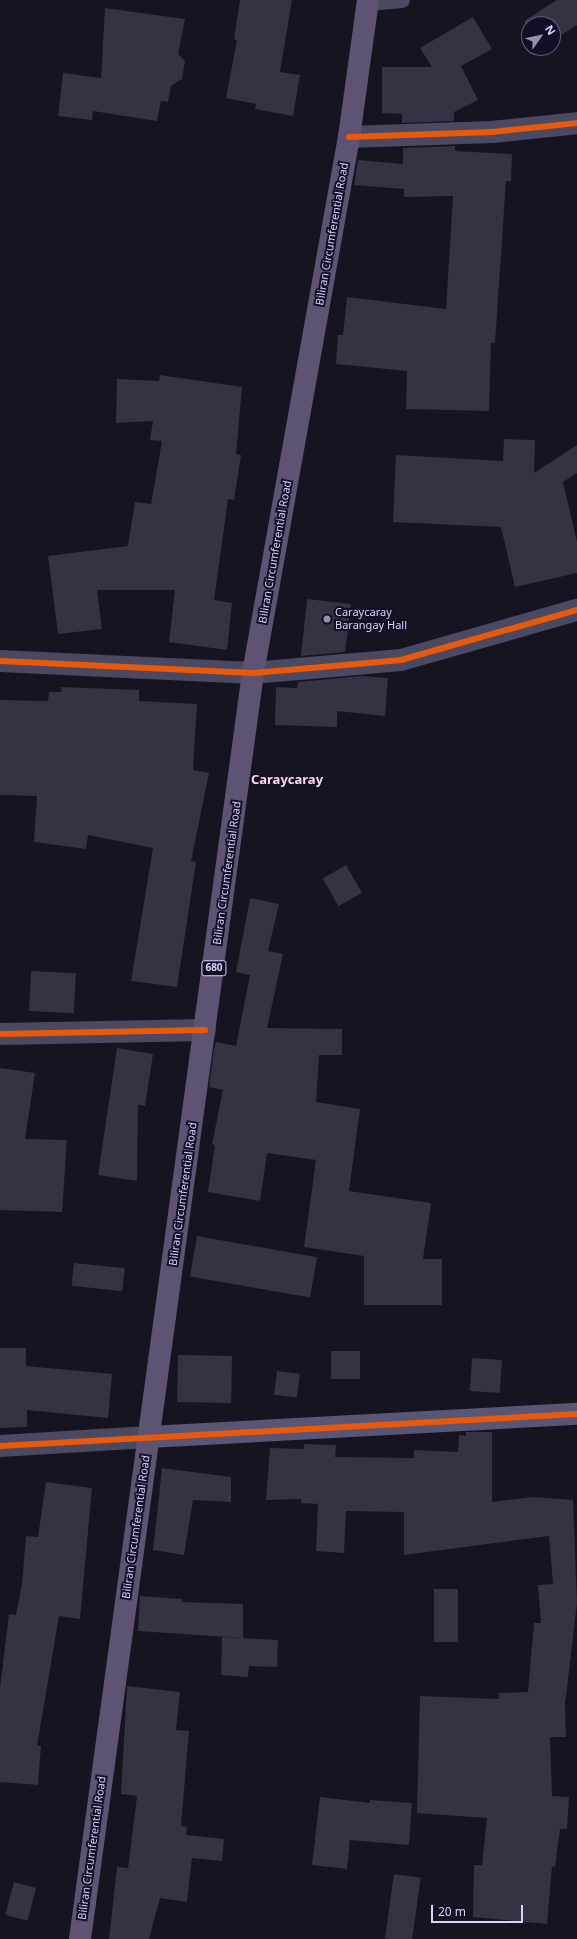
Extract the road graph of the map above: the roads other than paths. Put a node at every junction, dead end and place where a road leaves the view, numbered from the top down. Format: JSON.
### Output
{"nodes":[{"id":1,"x":402,"y":0,"type":"edge"},
{"id":2,"x":368,"y":2,"type":"edge"},
{"id":3,"x":577,"y":123,"type":"edge"},
{"id":4,"x":350,"y":137,"type":"junction"},
{"id":5,"x":577,"y":610,"type":"edge"},
{"id":6,"x":0,"y":661,"type":"edge"},
{"id":7,"x":253,"y":673,"type":"junction"},
{"id":8,"x":205,"y":1030,"type":"junction"},
{"id":9,"x":0,"y":1034,"type":"edge"},
{"id":10,"x":577,"y":1414,"type":"edge"},
{"id":11,"x":149,"y":1437,"type":"junction"},
{"id":12,"x":0,"y":1446,"type":"edge"},
{"id":13,"x":80,"y":1939,"type":"edge"}],
"edges":[{"from":1,"to":2,"type":"lane"},
{"from":2,"to":4,"type":"main road","name":"Biliran Circumferential Road","number":"680"},
{"from":3,"to":4,"type":"street"},
{"from":4,"to":7,"type":"main road","name":"Biliran Circumferential Road","number":"680"},
{"from":5,"to":7,"type":"street"},
{"from":6,"to":7,"type":"street"},
{"from":7,"to":8,"type":"main road","name":"Biliran Circumferential Road","number":"680"},
{"from":8,"to":9,"type":"street"},
{"from":8,"to":11,"type":"main road","name":"Biliran Circumferential Road","number":"680"},
{"from":10,"to":11,"type":"street"},
{"from":11,"to":12,"type":"street"},
{"from":11,"to":13,"type":"main road","name":"Biliran Circumferential Road","number":"680"}]}
